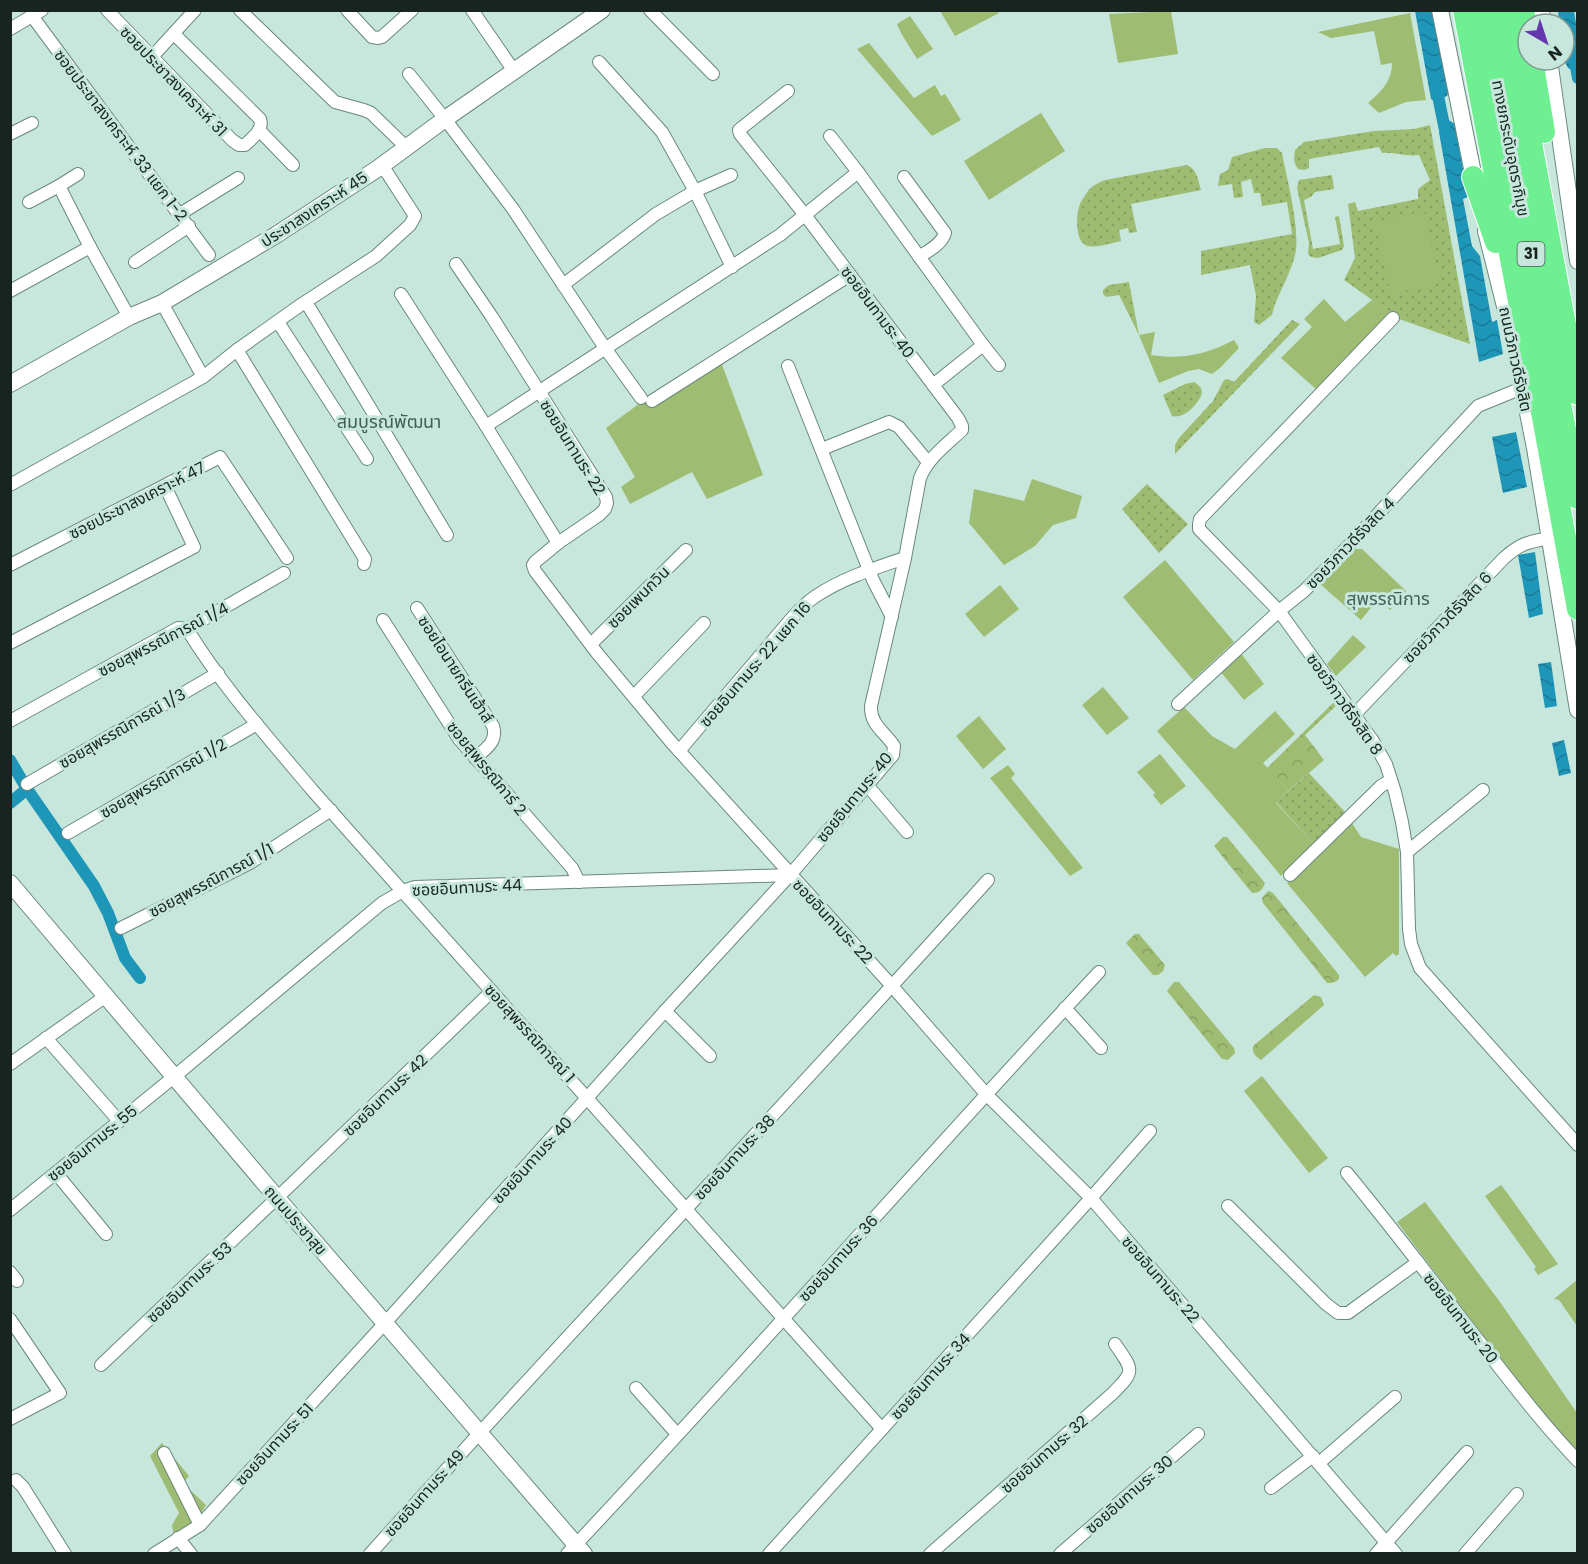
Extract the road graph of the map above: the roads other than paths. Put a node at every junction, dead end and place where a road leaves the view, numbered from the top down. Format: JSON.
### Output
{"nodes":[{"id":1,"x":107,"y":10,"type":"edge"},
{"id":2,"x":195,"y":10,"type":"edge"},
{"id":3,"x":240,"y":10,"type":"edge"},
{"id":4,"x":347,"y":10,"type":"edge"},
{"id":5,"x":412,"y":10,"type":"edge"},
{"id":6,"x":472,"y":10,"type":"edge"},
{"id":7,"x":602,"y":10,"type":"edge"},
{"id":8,"x":651,"y":10,"type":"edge"},
{"id":9,"x":1440,"y":10,"type":"edge"},
{"id":10,"x":1464,"y":10,"type":"edge"},
{"id":11,"x":1485,"y":10,"type":"edge"},
{"id":12,"x":1506,"y":10,"type":"edge"},
{"id":13,"x":37,"y":13,"type":"edge"},
{"id":14,"x":10,"y":28,"type":"edge"},
{"id":15,"x":174,"y":34,"type":"junction"},
{"id":16,"x":151,"y":58,"type":"junction"},
{"id":17,"x":599,"y":62,"type":"dead end"},
{"id":18,"x":514,"y":71,"type":"junction"},
{"id":19,"x":1534,"y":72,"type":"edge"},
{"id":20,"x":1551,"y":72,"type":"edge"},
{"id":21,"x":409,"y":74,"type":"dead end"},
{"id":22,"x":713,"y":74,"type":"dead end"},
{"id":23,"x":788,"y":91,"type":"dead end"},
{"id":24,"x":445,"y":118,"type":"junction"},
{"id":25,"x":32,"y":123,"type":"dead end"},
{"id":26,"x":259,"y":130,"type":"junction"},
{"id":27,"x":10,"y":134,"type":"edge"},
{"id":28,"x":830,"y":136,"type":"dead end"},
{"id":29,"x":406,"y":147,"type":"junction"},
{"id":30,"x":293,"y":165,"type":"dead end"},
{"id":31,"x":382,"y":165,"type":"junction"},
{"id":32,"x":858,"y":172,"type":"junction"},
{"id":33,"x":78,"y":174,"type":"dead end"},
{"id":34,"x":731,"y":175,"type":"dead end"},
{"id":35,"x":904,"y":177,"type":"dead end"},
{"id":36,"x":1473,"y":177,"type":"junction"},
{"id":37,"x":238,"y":178,"type":"dead end"},
{"id":38,"x":59,"y":186,"type":"junction"},
{"id":39,"x":695,"y":191,"type":"junction"},
{"id":40,"x":29,"y":202,"type":"dead end"},
{"id":41,"x":180,"y":214,"type":"junction"},
{"id":42,"x":805,"y":215,"type":"junction"},
{"id":43,"x":189,"y":225,"type":"junction"},
{"id":44,"x":90,"y":247,"type":"junction"},
{"id":45,"x":209,"y":255,"type":"dead end"},
{"id":46,"x":919,"y":257,"type":"junction"},
{"id":47,"x":1578,"y":261,"type":"edge"},
{"id":48,"x":135,"y":262,"type":"dead end"},
{"id":49,"x":456,"y":264,"type":"dead end"},
{"id":50,"x":732,"y":267,"type":"junction"},
{"id":51,"x":850,"y":275,"type":"junction"},
{"id":52,"x":563,"y":285,"type":"junction"},
{"id":53,"x":10,"y":291,"type":"edge"},
{"id":54,"x":401,"y":294,"type":"dead end"},
{"id":55,"x":306,"y":302,"type":"junction"},
{"id":56,"x":162,"y":303,"type":"junction"},
{"id":57,"x":129,"y":317,"type":"junction"},
{"id":58,"x":1522,"y":317,"type":"junction"},
{"id":59,"x":1393,"y":318,"type":"dead end"},
{"id":60,"x":278,"y":322,"type":"junction"},
{"id":61,"x":1578,"y":323,"type":"edge"},
{"id":62,"x":983,"y":345,"type":"junction"},
{"id":63,"x":605,"y":348,"type":"junction"},
{"id":64,"x":237,"y":351,"type":"junction"},
{"id":65,"x":999,"y":365,"type":"dead end"},
{"id":66,"x":788,"y":366,"type":"dead end"},
{"id":67,"x":203,"y":377,"type":"junction"},
{"id":68,"x":10,"y":384,"type":"edge"},
{"id":69,"x":933,"y":385,"type":"junction"},
{"id":70,"x":1522,"y":388,"type":"junction"},
{"id":71,"x":538,"y":392,"type":"junction"},
{"id":72,"x":1578,"y":394,"type":"edge"},
{"id":73,"x":486,"y":426,"type":"junction"},
{"id":74,"x":822,"y":449,"type":"junction"},
{"id":75,"x":367,"y":459,"type":"dead end"},
{"id":76,"x":928,"y":462,"type":"junction"},
{"id":77,"x":10,"y":485,"type":"edge"},
{"id":78,"x":165,"y":486,"type":"junction"},
{"id":79,"x":1578,"y":498,"type":"edge"},
{"id":80,"x":447,"y":535,"type":"dead end"},
{"id":81,"x":1550,"y":538,"type":"junction"},
{"id":82,"x":558,"y":543,"type":"junction"},
{"id":83,"x":686,"y":550,"type":"dead end"},
{"id":84,"x":287,"y":558,"type":"dead end"},
{"id":85,"x":905,"y":558,"type":"junction"},
{"id":86,"x":364,"y":564,"type":"dead end"},
{"id":87,"x":10,"y":565,"type":"edge"},
{"id":88,"x":869,"y":571,"type":"junction"},
{"id":89,"x":284,"y":573,"type":"dead end"},
{"id":90,"x":417,"y":608,"type":"dead end"},
{"id":91,"x":1578,"y":609,"type":"edge"},
{"id":92,"x":1279,"y":611,"type":"junction"},
{"id":93,"x":892,"y":617,"type":"junction"},
{"id":94,"x":383,"y":620,"type":"dead end"},
{"id":95,"x":704,"y":623,"type":"dead end"},
{"id":96,"x":187,"y":628,"type":"junction"},
{"id":97,"x":10,"y":643,"type":"edge"},
{"id":98,"x":591,"y":644,"type":"junction"},
{"id":99,"x":218,"y":673,"type":"junction"},
{"id":100,"x":634,"y":696,"type":"junction"},
{"id":101,"x":1178,"y":704,"type":"dead end"},
{"id":102,"x":1578,"y":710,"type":"edge"},
{"id":103,"x":1354,"y":715,"type":"junction"},
{"id":104,"x":10,"y":721,"type":"edge"},
{"id":105,"x":257,"y":724,"type":"junction"},
{"id":106,"x":679,"y":752,"type":"junction"},
{"id":107,"x":475,"y":758,"type":"junction"},
{"id":108,"x":1391,"y":780,"type":"junction"},
{"id":109,"x":27,"y":784,"type":"dead end"},
{"id":110,"x":867,"y":785,"type":"junction"},
{"id":111,"x":1483,"y":790,"type":"dead end"},
{"id":112,"x":331,"y":810,"type":"junction"},
{"id":113,"x":907,"y":832,"type":"dead end"},
{"id":114,"x":68,"y":833,"type":"dead end"},
{"id":115,"x":1407,"y":852,"type":"junction"},
{"id":116,"x":790,"y":875,"type":"junction"},
{"id":117,"x":1290,"y":875,"type":"dead end"},
{"id":118,"x":987,"y":879,"type":"dead end"},
{"id":119,"x":579,"y":882,"type":"junction"},
{"id":120,"x":403,"y":891,"type":"junction"},
{"id":121,"x":14,"y":895,"type":"edge"},
{"id":122,"x":121,"y":928,"type":"dead end"},
{"id":123,"x":1099,"y":972,"type":"dead end"},
{"id":124,"x":892,"y":986,"type":"junction"},
{"id":125,"x":492,"y":991,"type":"junction"},
{"id":126,"x":106,"y":996,"type":"junction"},
{"id":127,"x":1065,"y":1008,"type":"junction"},
{"id":128,"x":665,"y":1011,"type":"junction"},
{"id":129,"x":46,"y":1038,"type":"junction"},
{"id":130,"x":1101,"y":1048,"type":"dead end"},
{"id":131,"x":710,"y":1056,"type":"dead end"},
{"id":132,"x":10,"y":1064,"type":"edge"},
{"id":133,"x":174,"y":1076,"type":"junction"},
{"id":134,"x":986,"y":1094,"type":"junction"},
{"id":135,"x":587,"y":1097,"type":"junction"},
{"id":136,"x":119,"y":1121,"type":"junction"},
{"id":137,"x":1150,"y":1131,"type":"dead end"},
{"id":138,"x":1578,"y":1144,"type":"edge"},
{"id":139,"x":56,"y":1173,"type":"junction"},
{"id":140,"x":1347,"y":1173,"type":"dead end"},
{"id":141,"x":277,"y":1198,"type":"junction"},
{"id":142,"x":1091,"y":1198,"type":"junction"},
{"id":143,"x":1228,"y":1206,"type":"dead end"},
{"id":144,"x":686,"y":1208,"type":"junction"},
{"id":145,"x":10,"y":1210,"type":"edge"},
{"id":146,"x":105,"y":1234,"type":"dead end"},
{"id":147,"x":1418,"y":1262,"type":"junction"},
{"id":148,"x":784,"y":1318,"type":"junction"},
{"id":149,"x":10,"y":1319,"type":"edge"},
{"id":150,"x":386,"y":1323,"type":"junction"},
{"id":151,"x":1115,"y":1344,"type":"dead end"},
{"id":152,"x":101,"y":1365,"type":"dead end"},
{"id":153,"x":636,"y":1388,"type":"dead end"},
{"id":154,"x":1395,"y":1397,"type":"dead end"},
{"id":155,"x":10,"y":1419,"type":"edge"},
{"id":156,"x":882,"y":1429,"type":"junction"},
{"id":157,"x":479,"y":1432,"type":"junction"},
{"id":158,"x":677,"y":1434,"type":"junction"},
{"id":159,"x":1198,"y":1434,"type":"dead end"},
{"id":160,"x":1467,"y":1452,"type":"dead end"},
{"id":161,"x":164,"y":1453,"type":"dead end"},
{"id":162,"x":1316,"y":1459,"type":"junction"},
{"id":163,"x":1578,"y":1461,"type":"edge"},
{"id":164,"x":16,"y":1480,"type":"dead end"},
{"id":165,"x":1271,"y":1488,"type":"dead end"},
{"id":166,"x":1517,"y":1494,"type":"dead end"},
{"id":167,"x":200,"y":1525,"type":"junction"},
{"id":168,"x":178,"y":1538,"type":"junction"},
{"id":169,"x":1386,"y":1542,"type":"junction"},
{"id":170,"x":576,"y":1550,"type":"edge"},
{"id":171,"x":65,"y":1554,"type":"edge"},
{"id":172,"x":154,"y":1554,"type":"edge"},
{"id":173,"x":191,"y":1554,"type":"edge"},
{"id":174,"x":370,"y":1554,"type":"edge"},
{"id":175,"x":769,"y":1554,"type":"edge"},
{"id":176,"x":930,"y":1554,"type":"edge"},
{"id":177,"x":1060,"y":1554,"type":"edge"},
{"id":178,"x":1376,"y":1554,"type":"edge"},
{"id":179,"x":1396,"y":1554,"type":"edge"},
{"id":180,"x":1465,"y":1554,"type":"edge"}],
"edges":[{"from":1,"to":16,"type":"street","name":"ซอยประชาสงเคราะห์ 31"},
{"from":2,"to":15,"type":"street"},
{"from":3,"to":29,"type":"street"},
{"from":4,"to":5,"type":"street"},
{"from":6,"to":18,"type":"street"},
{"from":7,"to":18,"type":"street","name":"ประชาสงเคราะห์ 45"},
{"from":8,"to":22,"type":"street"},
{"from":9,"to":36,"type":"street","name":"ถนนวิภาวดีรังสิต","number":"31"},
{"from":10,"to":58,"type":"highway","name":"ถนนวิภาวดีรังสิต","number":"31"},
{"from":11,"to":79,"type":"highway","name":"ทางยกระดับอุตราภิมุข","number":"31"},
{"from":12,"to":72,"type":"highway","name":"ทางยกระดับอุตราภิมุข","number":"31"},
{"from":13,"to":14,"type":"street"},
{"from":13,"to":41,"type":"street","name":"ซอยประชาสงเคราะห์ 33 แยก 1-2"},
{"from":15,"to":16,"type":"street"},
{"from":15,"to":26,"type":"street"},
{"from":16,"to":26,"type":"street","name":"ซอยประชาสงเคราะห์ 31"},
{"from":17,"to":39,"type":"street"},
{"from":18,"to":24,"type":"street","name":"ประชาสงเคราะห์ 45"},
{"from":19,"to":61,"type":"highway","number":"31"},
{"from":20,"to":47,"type":"street"},
{"from":21,"to":24,"type":"street"},
{"from":23,"to":42,"type":"street","name":"ซอยอินทามระ 40"},
{"from":24,"to":29,"type":"street","name":"ประชาสงเคราะห์ 45"},
{"from":24,"to":52,"type":"street"},
{"from":25,"to":27,"type":"street"},
{"from":26,"to":30,"type":"street"},
{"from":28,"to":32,"type":"street"},
{"from":29,"to":31,"type":"street","name":"ประชาสงเคราะห์ 45"},
{"from":31,"to":55,"type":"street"},
{"from":31,"to":56,"type":"street","name":"ประชาสงเคราะห์ 45"},
{"from":32,"to":42,"type":"street"},
{"from":32,"to":46,"type":"street"},
{"from":33,"to":38,"type":"street"},
{"from":34,"to":39,"type":"street"},
{"from":35,"to":46,"type":"street"},
{"from":36,"to":58,"type":"highway"},
{"from":36,"to":70,"type":"street","name":"ถนนวิภาวดีรังสิต","number":"31"},
{"from":37,"to":41,"type":"street"},
{"from":38,"to":40,"type":"street"},
{"from":38,"to":44,"type":"street"},
{"from":39,"to":50,"type":"street"},
{"from":39,"to":52,"type":"street"},
{"from":41,"to":43,"type":"street","name":"ซอยประชาสงเคราะห์ 33 แยก 1-2"},
{"from":42,"to":50,"type":"street"},
{"from":42,"to":51,"type":"street","name":"ซอยอินทามระ 40"},
{"from":43,"to":45,"type":"street","name":"ซอยประชาสงเคราะห์ 33 แยก 1-2"},
{"from":43,"to":48,"type":"street"},
{"from":44,"to":53,"type":"street"},
{"from":44,"to":57,"type":"street"},
{"from":46,"to":62,"type":"street"},
{"from":49,"to":71,"type":"street","name":"ซอยอินทามระ 22"},
{"from":50,"to":63,"type":"street"},
{"from":51,"to":63,"type":"street"},
{"from":51,"to":69,"type":"street","name":"ซอยอินทามระ 40"},
{"from":52,"to":63,"type":"street"},
{"from":54,"to":73,"type":"street"},
{"from":55,"to":60,"type":"street"},
{"from":55,"to":80,"type":"street"},
{"from":56,"to":57,"type":"street","name":"ประชาสงเคราะห์ 45"},
{"from":56,"to":67,"type":"street"},
{"from":57,"to":68,"type":"street","name":"ประชาสงเคราะห์ 45"},
{"from":58,"to":91,"type":"highway","name":"ถนนวิภาวดีรังสิต","number":"31"},
{"from":59,"to":92,"type":"street","name":"ซอยวิภาวดีรังสิต 8"},
{"from":60,"to":64,"type":"street"},
{"from":60,"to":75,"type":"street"},
{"from":62,"to":65,"type":"street"},
{"from":62,"to":69,"type":"street"},
{"from":63,"to":71,"type":"street"},
{"from":64,"to":67,"type":"street"},
{"from":64,"to":86,"type":"street"},
{"from":66,"to":74,"type":"street"},
{"from":67,"to":77,"type":"street"},
{"from":69,"to":76,"type":"street","name":"ซอยอินทามระ 40"},
{"from":70,"to":81,"type":"street","name":"ถนนวิภาวดีรังสิต","number":"31"},
{"from":70,"to":92,"type":"street","name":"ซอยวิภาวดีรังสิต 4"},
{"from":71,"to":73,"type":"street"},
{"from":71,"to":82,"type":"street","name":"ซอยอินทามระ 22"},
{"from":73,"to":82,"type":"street"},
{"from":74,"to":76,"type":"street"},
{"from":74,"to":88,"type":"street"},
{"from":76,"to":85,"type":"street","name":"ซอยอินทามระ 40"},
{"from":78,"to":84,"type":"street","name":"ซอยประชาสงเคราะห์ 47"},
{"from":78,"to":87,"type":"street","name":"ซอยประชาสงเคราะห์ 47"},
{"from":78,"to":97,"type":"street"},
{"from":81,"to":102,"type":"street","name":"ถนนวิภาวดีรังสิต","number":"31"},
{"from":81,"to":103,"type":"street","name":"ซอยวิภาวดีรังสิต 6"},
{"from":82,"to":98,"type":"street","name":"ซอยอินทามระ 22"},
{"from":83,"to":98,"type":"street","name":"ซอยเพนกวิน"},
{"from":85,"to":88,"type":"street","name":"ซอยอินทามระ 22 แยก 16"},
{"from":85,"to":93,"type":"street","name":"ซอยอินทามระ 40"},
{"from":88,"to":93,"type":"street"},
{"from":88,"to":106,"type":"street","name":"ซอยอินทามระ 22 แยก 16"},
{"from":89,"to":96,"type":"street","name":"ซอยสุพรรณิการณ์ 1/4"},
{"from":90,"to":107,"type":"street","name":"ซอยไอนายกรีนเฮ้าส์"},
{"from":92,"to":101,"type":"street","name":"ซอยวิภาวดีรังสิต 4"},
{"from":92,"to":103,"type":"street","name":"ซอยวิภาวดีรังสิต 8"},
{"from":93,"to":110,"type":"street","name":"ซอยอินทามระ 40"},
{"from":94,"to":107,"type":"street","name":"ซอยสุพรรณิการ์ 2"},
{"from":95,"to":100,"type":"street"},
{"from":96,"to":99,"type":"street","name":"ซอยสุพรรณิการณ์ 1"},
{"from":96,"to":104,"type":"street","name":"ซอยสุพรรณิการณ์ 1/4"},
{"from":98,"to":100,"type":"street","name":"ซอยอินทามระ 22"},
{"from":99,"to":105,"type":"street","name":"ซอยสุพรรณิการณ์ 1"},
{"from":99,"to":109,"type":"street","name":"ซอยสุพรรณิการณ์ 1/3"},
{"from":100,"to":106,"type":"street","name":"ซอยอินทามระ 22"},
{"from":103,"to":108,"type":"street","name":"ซอยวิภาวดีรังสิต 8"},
{"from":105,"to":112,"type":"street","name":"ซอยสุพรรณิการณ์ 1"},
{"from":105,"to":114,"type":"street","name":"ซอยสุพรรณิการณ์ 1/2"},
{"from":106,"to":116,"type":"street","name":"ซอยอินทามระ 22"},
{"from":107,"to":119,"type":"street","name":"ซอยสุพรรณิการ์ 2"},
{"from":108,"to":115,"type":"street","name":"ซอยวิภาวดีรังสิต 8"},
{"from":108,"to":117,"type":"street"},
{"from":110,"to":113,"type":"street"},
{"from":110,"to":116,"type":"street","name":"ซอยอินทามระ 40"},
{"from":111,"to":115,"type":"street"},
{"from":112,"to":120,"type":"street","name":"ซอยสุพรรณิการณ์ 1"},
{"from":112,"to":122,"type":"street","name":"ซอยสุพรรณิการณ์ 1/1"},
{"from":115,"to":138,"type":"street","name":"ซอยวิภาวดีรังสิต 8"},
{"from":116,"to":119,"type":"street","name":"ซอยอินทามระ 44"},
{"from":116,"to":124,"type":"street","name":"ซอยอินทามระ 22"},
{"from":116,"to":128,"type":"street","name":"ซอยอินทามระ 40"},
{"from":118,"to":124,"type":"street","name":"ซอยอินทามระ 38"},
{"from":119,"to":120,"type":"street","name":"ซอยอินทามระ 44"},
{"from":120,"to":125,"type":"street","name":"ซอยสุพรรณิการณ์ 1"},
{"from":120,"to":133,"type":"street","name":"ซอยอินทามระ 44"},
{"from":121,"to":126,"type":"street","name":"ถนนประชาสุข"},
{"from":123,"to":127,"type":"street","name":"ซอยอินทามระ 36"},
{"from":124,"to":134,"type":"street","name":"ซอยอินทามระ 22"},
{"from":124,"to":144,"type":"street","name":"ซอยอินทามระ 38"},
{"from":125,"to":135,"type":"street","name":"ซอยสุพรรณิการณ์ 1"},
{"from":125,"to":141,"type":"street","name":"ซอยอินทามระ 42"},
{"from":126,"to":129,"type":"street"},
{"from":126,"to":133,"type":"street","name":"ถนนประชาสุข"},
{"from":127,"to":130,"type":"street"},
{"from":127,"to":134,"type":"street","name":"ซอยอินทามระ 36"},
{"from":128,"to":131,"type":"street"},
{"from":128,"to":135,"type":"street","name":"ซอยอินทามระ 40"},
{"from":129,"to":132,"type":"street"},
{"from":129,"to":136,"type":"street"},
{"from":133,"to":136,"type":"street","name":"ซอยอินทามระ 55"},
{"from":133,"to":141,"type":"street","name":"ถนนประชาสุข"},
{"from":134,"to":142,"type":"street","name":"ซอยอินทามระ 22"},
{"from":134,"to":148,"type":"street","name":"ซอยอินทามระ 36"},
{"from":135,"to":144,"type":"street","name":"ซอยสุพรรณิการณ์ 1"},
{"from":135,"to":150,"type":"street","name":"ซอยอินทามระ 40"},
{"from":136,"to":139,"type":"street","name":"ซอยอินทามระ 55"},
{"from":137,"to":142,"type":"street","name":"ซอยอินทามระ 34"},
{"from":139,"to":145,"type":"street","name":"ซอยอินทามระ 55"},
{"from":139,"to":146,"type":"street"},
{"from":140,"to":147,"type":"street","name":"ซอยอินทามระ 20"},
{"from":141,"to":150,"type":"street","name":"ถนนประชาสุข"},
{"from":141,"to":152,"type":"street","name":"ซอยอินทามระ 53"},
{"from":142,"to":156,"type":"street","name":"ซอยอินทามระ 34"},
{"from":142,"to":162,"type":"street","name":"ซอยอินทามระ 22"},
{"from":143,"to":147,"type":"street"},
{"from":144,"to":148,"type":"street","name":"ซอยสุพรรณิการณ์ 1"},
{"from":144,"to":157,"type":"street","name":"ซอยอินทามระ 38"},
{"from":147,"to":163,"type":"street","name":"ซอยอินทามระ 20"},
{"from":148,"to":156,"type":"street","name":"ซอยสุพรรณิการณ์ 1"},
{"from":148,"to":158,"type":"street","name":"ซอยอินทามระ 36"},
{"from":149,"to":155,"type":"street"},
{"from":150,"to":157,"type":"street","name":"ถนนประชาสุข"},
{"from":150,"to":167,"type":"street","name":"ซอยอินทามระ 51"},
{"from":151,"to":176,"type":"street","name":"ซอยอินทามระ 32"},
{"from":153,"to":158,"type":"street"},
{"from":154,"to":162,"type":"street"},
{"from":156,"to":175,"type":"street","name":"ซอยอินทามระ 34"},
{"from":157,"to":170,"type":"street","name":"ถนนประชาสุข"},
{"from":157,"to":174,"type":"street","name":"ซอยอินทามระ 49"},
{"from":158,"to":170,"type":"street","name":"ซอยอินทามระ 36"},
{"from":159,"to":177,"type":"street","name":"ซอยอินทามระ 30"},
{"from":160,"to":169,"type":"street"},
{"from":161,"to":167,"type":"street"},
{"from":162,"to":165,"type":"street"},
{"from":162,"to":169,"type":"street","name":"ซอยอินทามระ 22"},
{"from":164,"to":171,"type":"street"},
{"from":166,"to":180,"type":"street"},
{"from":167,"to":168,"type":"street","name":"ซอยอินทามระ 51"},
{"from":168,"to":172,"type":"street","name":"ซอยอินทามระ 51"},
{"from":168,"to":173,"type":"street"},
{"from":169,"to":178,"type":"street"},
{"from":169,"to":179,"type":"street","name":"ซอยอินทามระ 22"}]}
